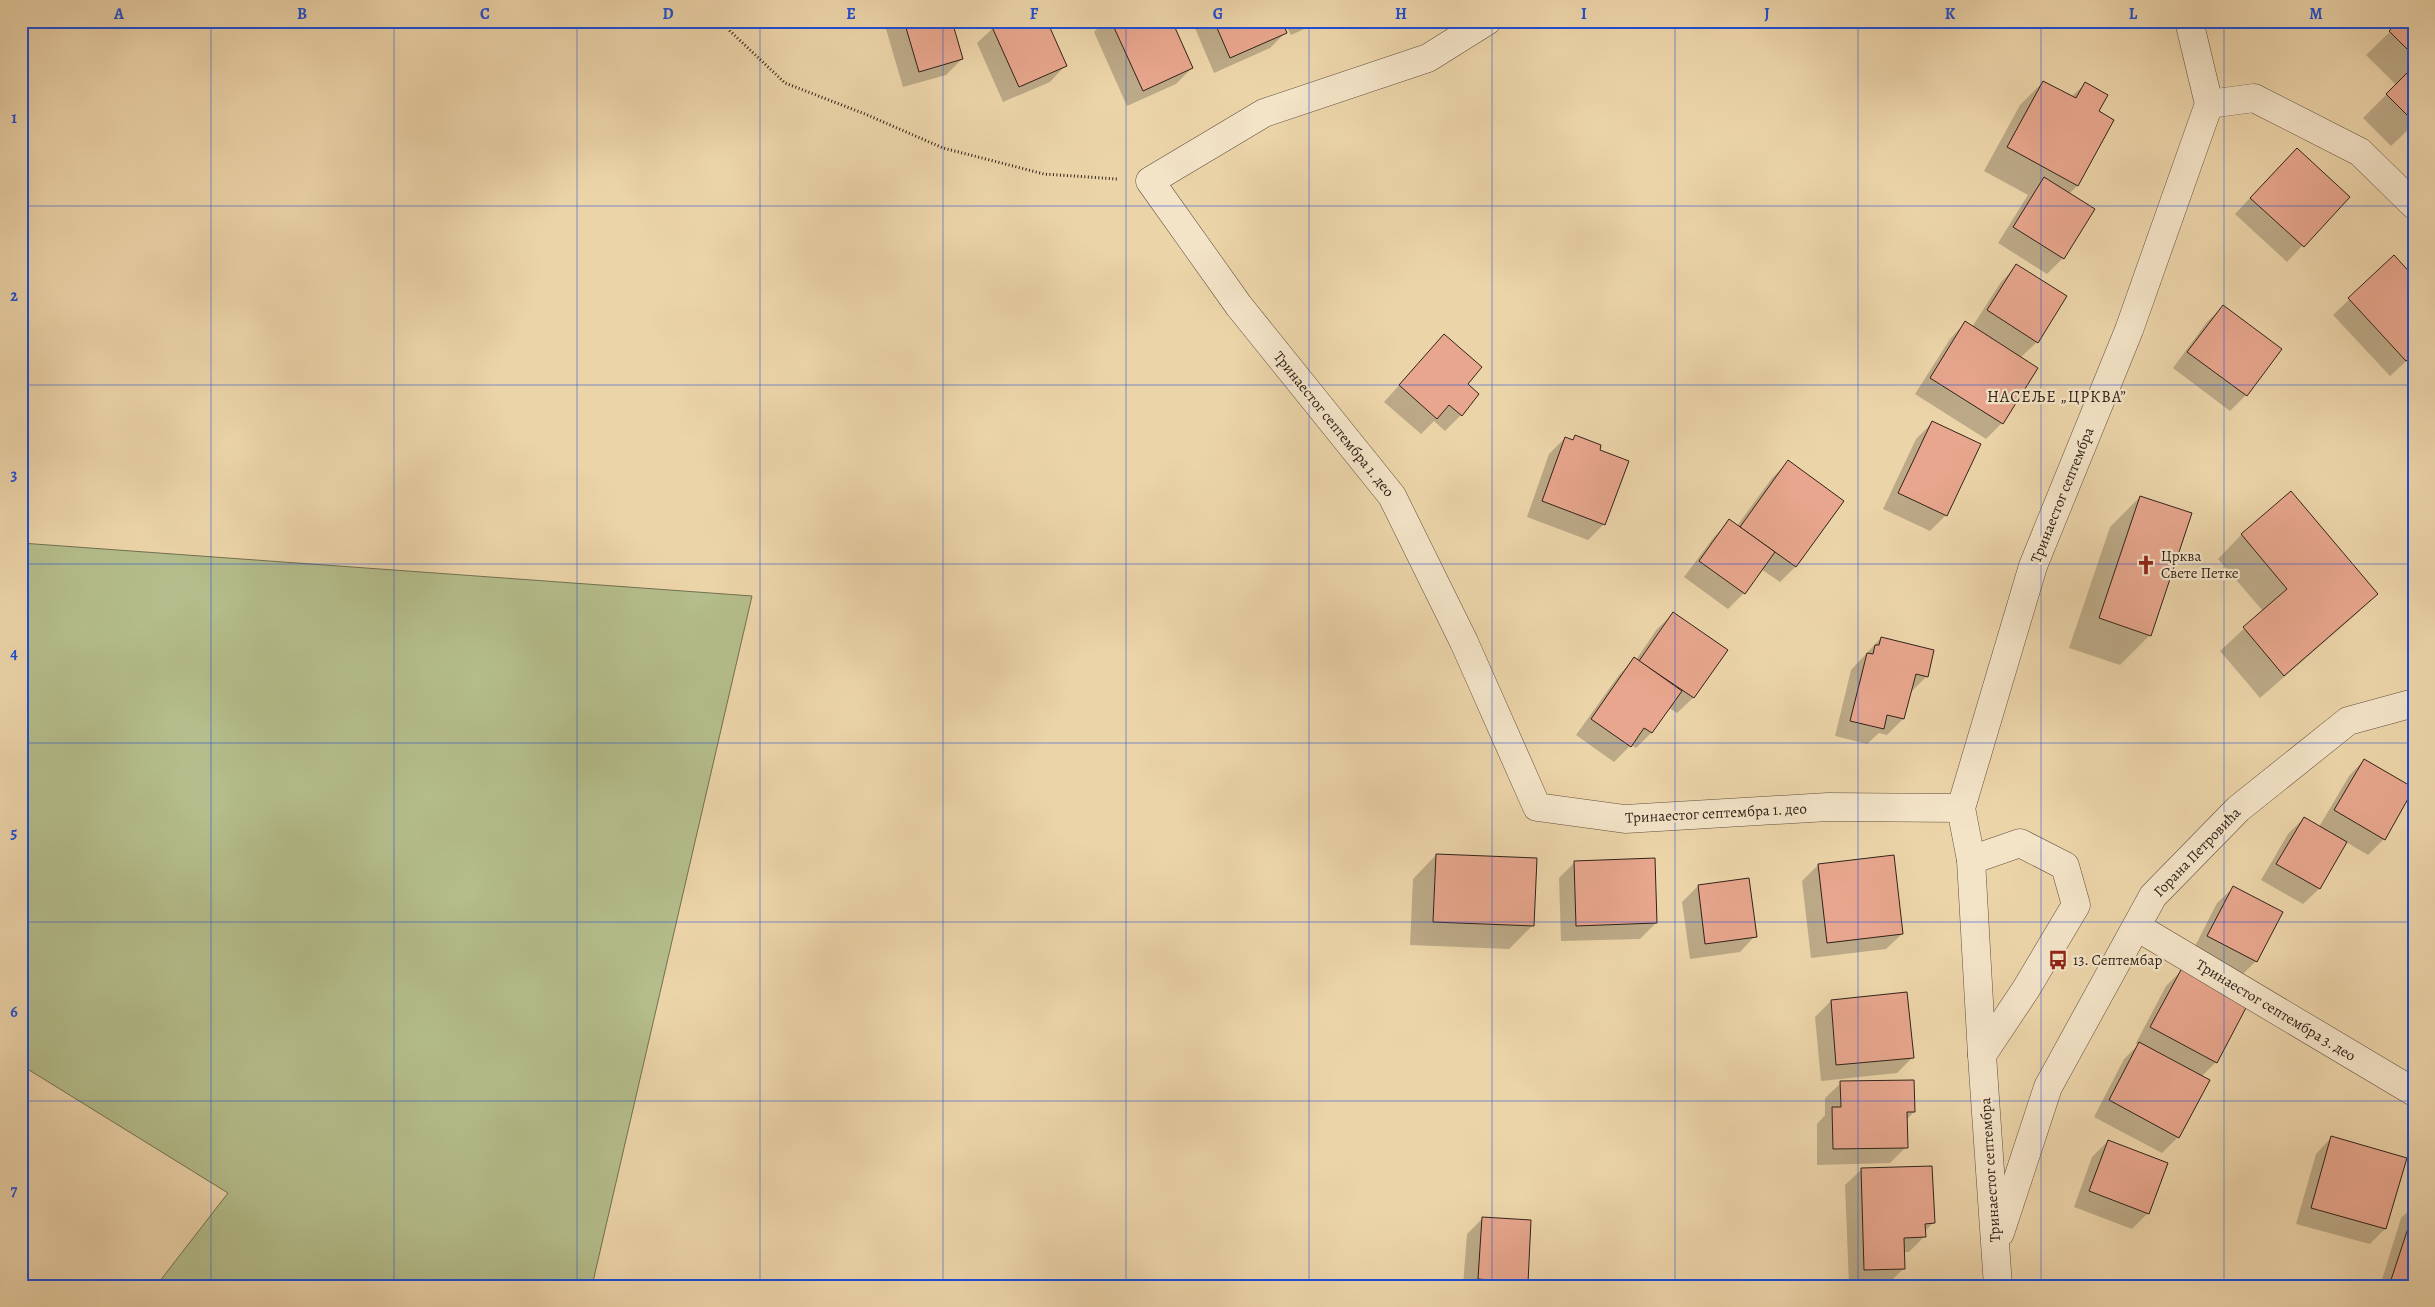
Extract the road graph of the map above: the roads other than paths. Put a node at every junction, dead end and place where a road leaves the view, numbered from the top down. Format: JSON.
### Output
{"nodes":[{"id":1,"x":1487,"y":21,"type":"edge"},
{"id":2,"x":2189,"y":21,"type":"edge"},
{"id":3,"x":2209,"y":104,"type":"junction"},
{"id":4,"x":2414,"y":205,"type":"edge"},
{"id":5,"x":2414,"y":702,"type":"edge"},
{"id":6,"x":1961,"y":808,"type":"junction"},
{"id":7,"x":1972,"y":860,"type":"junction"},
{"id":8,"x":2137,"y":927,"type":"junction"},
{"id":9,"x":1982,"y":1055,"type":"junction"},
{"id":10,"x":2414,"y":1092,"type":"edge"},
{"id":11,"x":1996,"y":1246,"type":"junction"},
{"id":12,"x":1998,"y":1286,"type":"edge"}],
"edges":[{"from":1,"to":6,"type":"street","name":"Тринаестог септембра 1. део"},
{"from":2,"to":3,"type":"street"},
{"from":3,"to":4,"type":"street"},
{"from":3,"to":6,"type":"street","name":"Тринаестог септембра"},
{"from":5,"to":8,"type":"street","name":"Горана Петровића"},
{"from":6,"to":7,"type":"street","name":"Тринаестог септембра"},
{"from":7,"to":9,"type":"street","name":"Тринаестог септембра"},
{"from":7,"to":9,"type":"street"},
{"from":8,"to":10,"type":"street","name":"Тринаестог септембра 3. део"},
{"from":8,"to":11,"type":"street","name":"Горана Петровића"},
{"from":9,"to":11,"type":"street","name":"Тринаестог септембра"},
{"from":11,"to":12,"type":"street","name":"Тринаестог септембра"}]}
